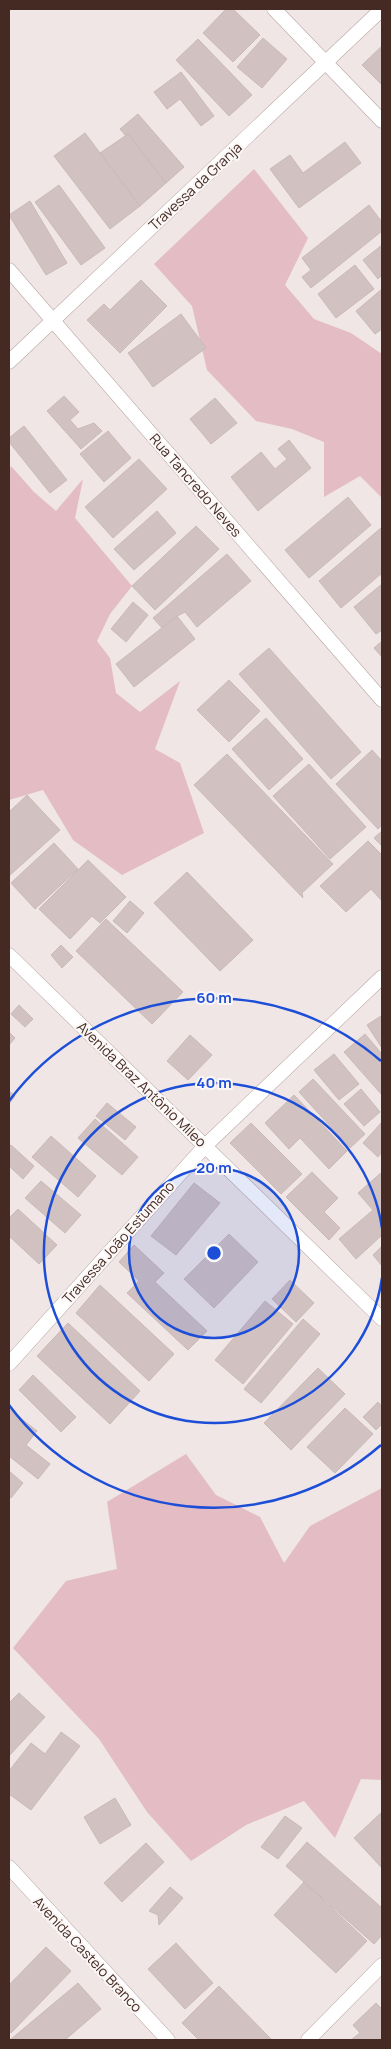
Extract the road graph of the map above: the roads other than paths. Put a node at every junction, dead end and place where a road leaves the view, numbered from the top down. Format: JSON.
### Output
{"nodes":[{"id":1,"x":274,"y":9,"type":"edge"},
{"id":2,"x":382,"y":10,"type":"edge"},
{"id":3,"x":326,"y":62,"type":"junction"},
{"id":4,"x":382,"y":121,"type":"edge"},
{"id":5,"x":9,"y":270,"type":"edge"},
{"id":6,"x":53,"y":320,"type":"junction"},
{"id":7,"x":9,"y":362,"type":"edge"},
{"id":8,"x":382,"y":700,"type":"edge"},
{"id":9,"x":9,"y":955,"type":"edge"},
{"id":10,"x":382,"y":978,"type":"edge"},
{"id":11,"x":206,"y":1145,"type":"junction"},
{"id":12,"x":382,"y":1318,"type":"edge"},
{"id":13,"x":9,"y":1364,"type":"edge"},
{"id":14,"x":9,"y":1867,"type":"edge"},
{"id":15,"x":382,"y":1966,"type":"edge"},
{"id":16,"x":168,"y":2040,"type":"edge"},
{"id":17,"x":308,"y":2040,"type":"edge"}],
"edges":[{"from":1,"to":3,"type":"street"},
{"from":2,"to":3,"type":"street","name":"Travessa da Granja"},
{"from":3,"to":4,"type":"street"},
{"from":3,"to":6,"type":"street","name":"Travessa da Granja"},
{"from":5,"to":6,"type":"street","name":"Rua Tancredo Neves"},
{"from":6,"to":7,"type":"street","name":"Travessa da Granja"},
{"from":6,"to":8,"type":"street","name":"Rua Tancredo Neves"},
{"from":9,"to":11,"type":"street","name":"Avenida Braz Antônio Mileo"},
{"from":10,"to":11,"type":"street","name":"Travessa João Estumano"},
{"from":11,"to":12,"type":"street","name":"Avenida Braz Antônio Mileo"},
{"from":11,"to":13,"type":"street","name":"Travessa João Estumano"},
{"from":14,"to":16,"type":"street","name":"Avenida Castelo Branco"},
{"from":15,"to":17,"type":"street"}]}
